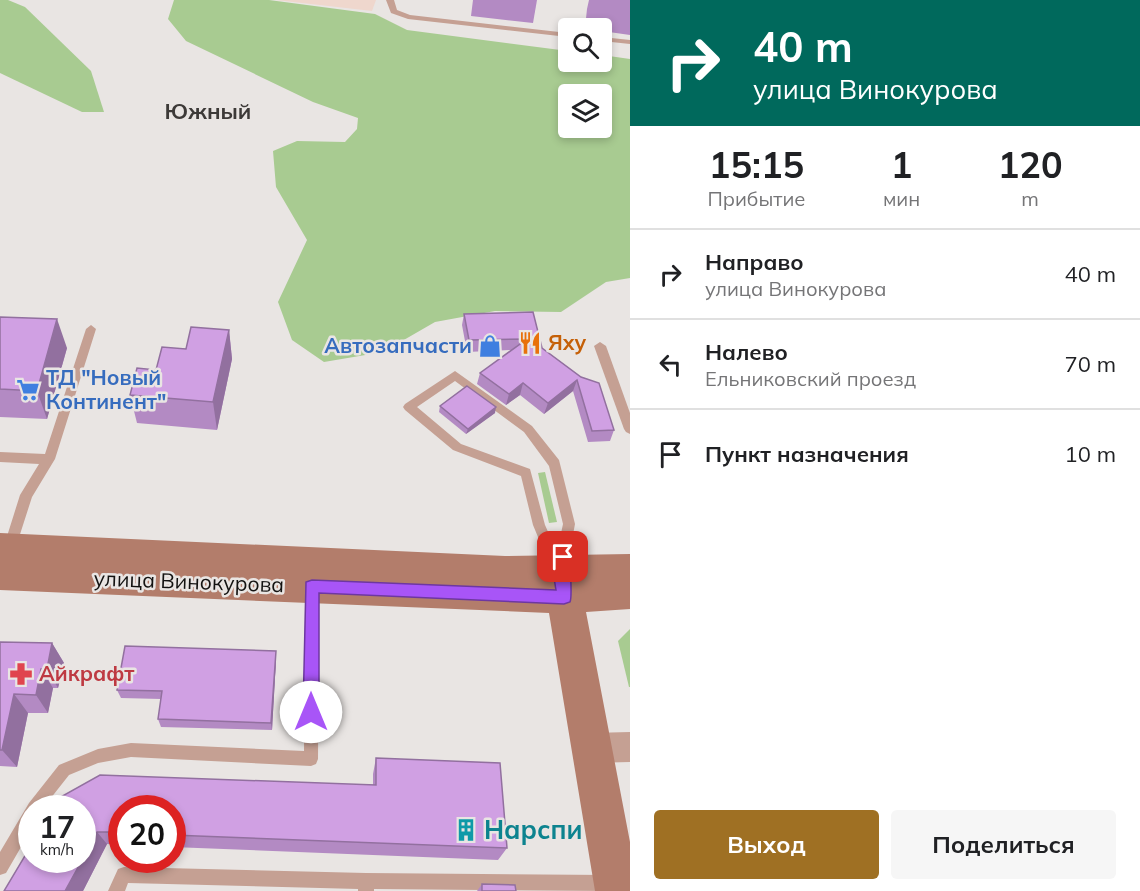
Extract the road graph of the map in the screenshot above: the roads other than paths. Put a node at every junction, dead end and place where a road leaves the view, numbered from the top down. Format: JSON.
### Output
{"nodes":[{"id":1,"x":390,"y":0,"type":"edge"},
{"id":2,"x":558,"y":34,"type":"edge"},
{"id":3,"x":612,"y":40,"type":"edge"},
{"id":4,"x":630,"y":42,"type":"edge"},
{"id":5,"x":91,"y":329,"type":"dead end"},
{"id":6,"x":600,"y":346,"type":"dead end"},
{"id":7,"x":630,"y":429,"type":"edge"},
{"id":8,"x":0,"y":457,"type":"edge"},
{"id":9,"x":49,"y":459,"type":"junction"},
{"id":10,"x":3,"y":558,"type":"edge"},
{"id":11,"x":630,"y":570,"type":"edge"},
{"id":12,"x":562,"y":585,"type":"junction"},
{"id":13,"x":312,"y":586,"type":"junction"},
{"id":14,"x":630,"y":592,"type":"edge"},
{"id":15,"x":611,"y":747,"type":"edge"},
{"id":16,"x":45,"y":795,"type":"edge"},
{"id":17,"x":18,"y":828,"type":"edge"},
{"id":18,"x":8,"y":840,"type":"edge"},
{"id":19,"x":0,"y":867,"type":"edge"},
{"id":20,"x":366,"y":886,"type":"edge"},
{"id":21,"x":616,"y":887,"type":"edge"},
{"id":22,"x":116,"y":891,"type":"edge"}],
"edges":[{"from":1,"to":2,"type":"lane"},
{"from":3,"to":4,"type":"lane"},
{"from":5,"to":9,"type":"lane"},
{"from":6,"to":7,"type":"lane"},
{"from":8,"to":9,"type":"lane"},
{"from":9,"to":10,"type":"lane"},
{"from":10,"to":12,"type":"main road","name":"улица Винокурова"},
{"from":10,"to":13,"type":"main road","name":"улица Винокурова"},
{"from":11,"to":12,"type":"main road","name":"улица Винокурова"},
{"from":12,"to":12,"type":"lane"},
{"from":12,"to":13,"type":"main road","name":"улица Винокурова"},
{"from":12,"to":14,"type":"main road","name":"улица Винокурова"},
{"from":12,"to":15,"type":"main road"},
{"from":13,"to":16,"type":"lane"},
{"from":15,"to":21,"type":"main road"},
{"from":17,"to":18,"type":"lane"},
{"from":18,"to":19,"type":"lane"},
{"from":20,"to":21,"type":"lane"},
{"from":20,"to":22,"type":"lane"}]}
